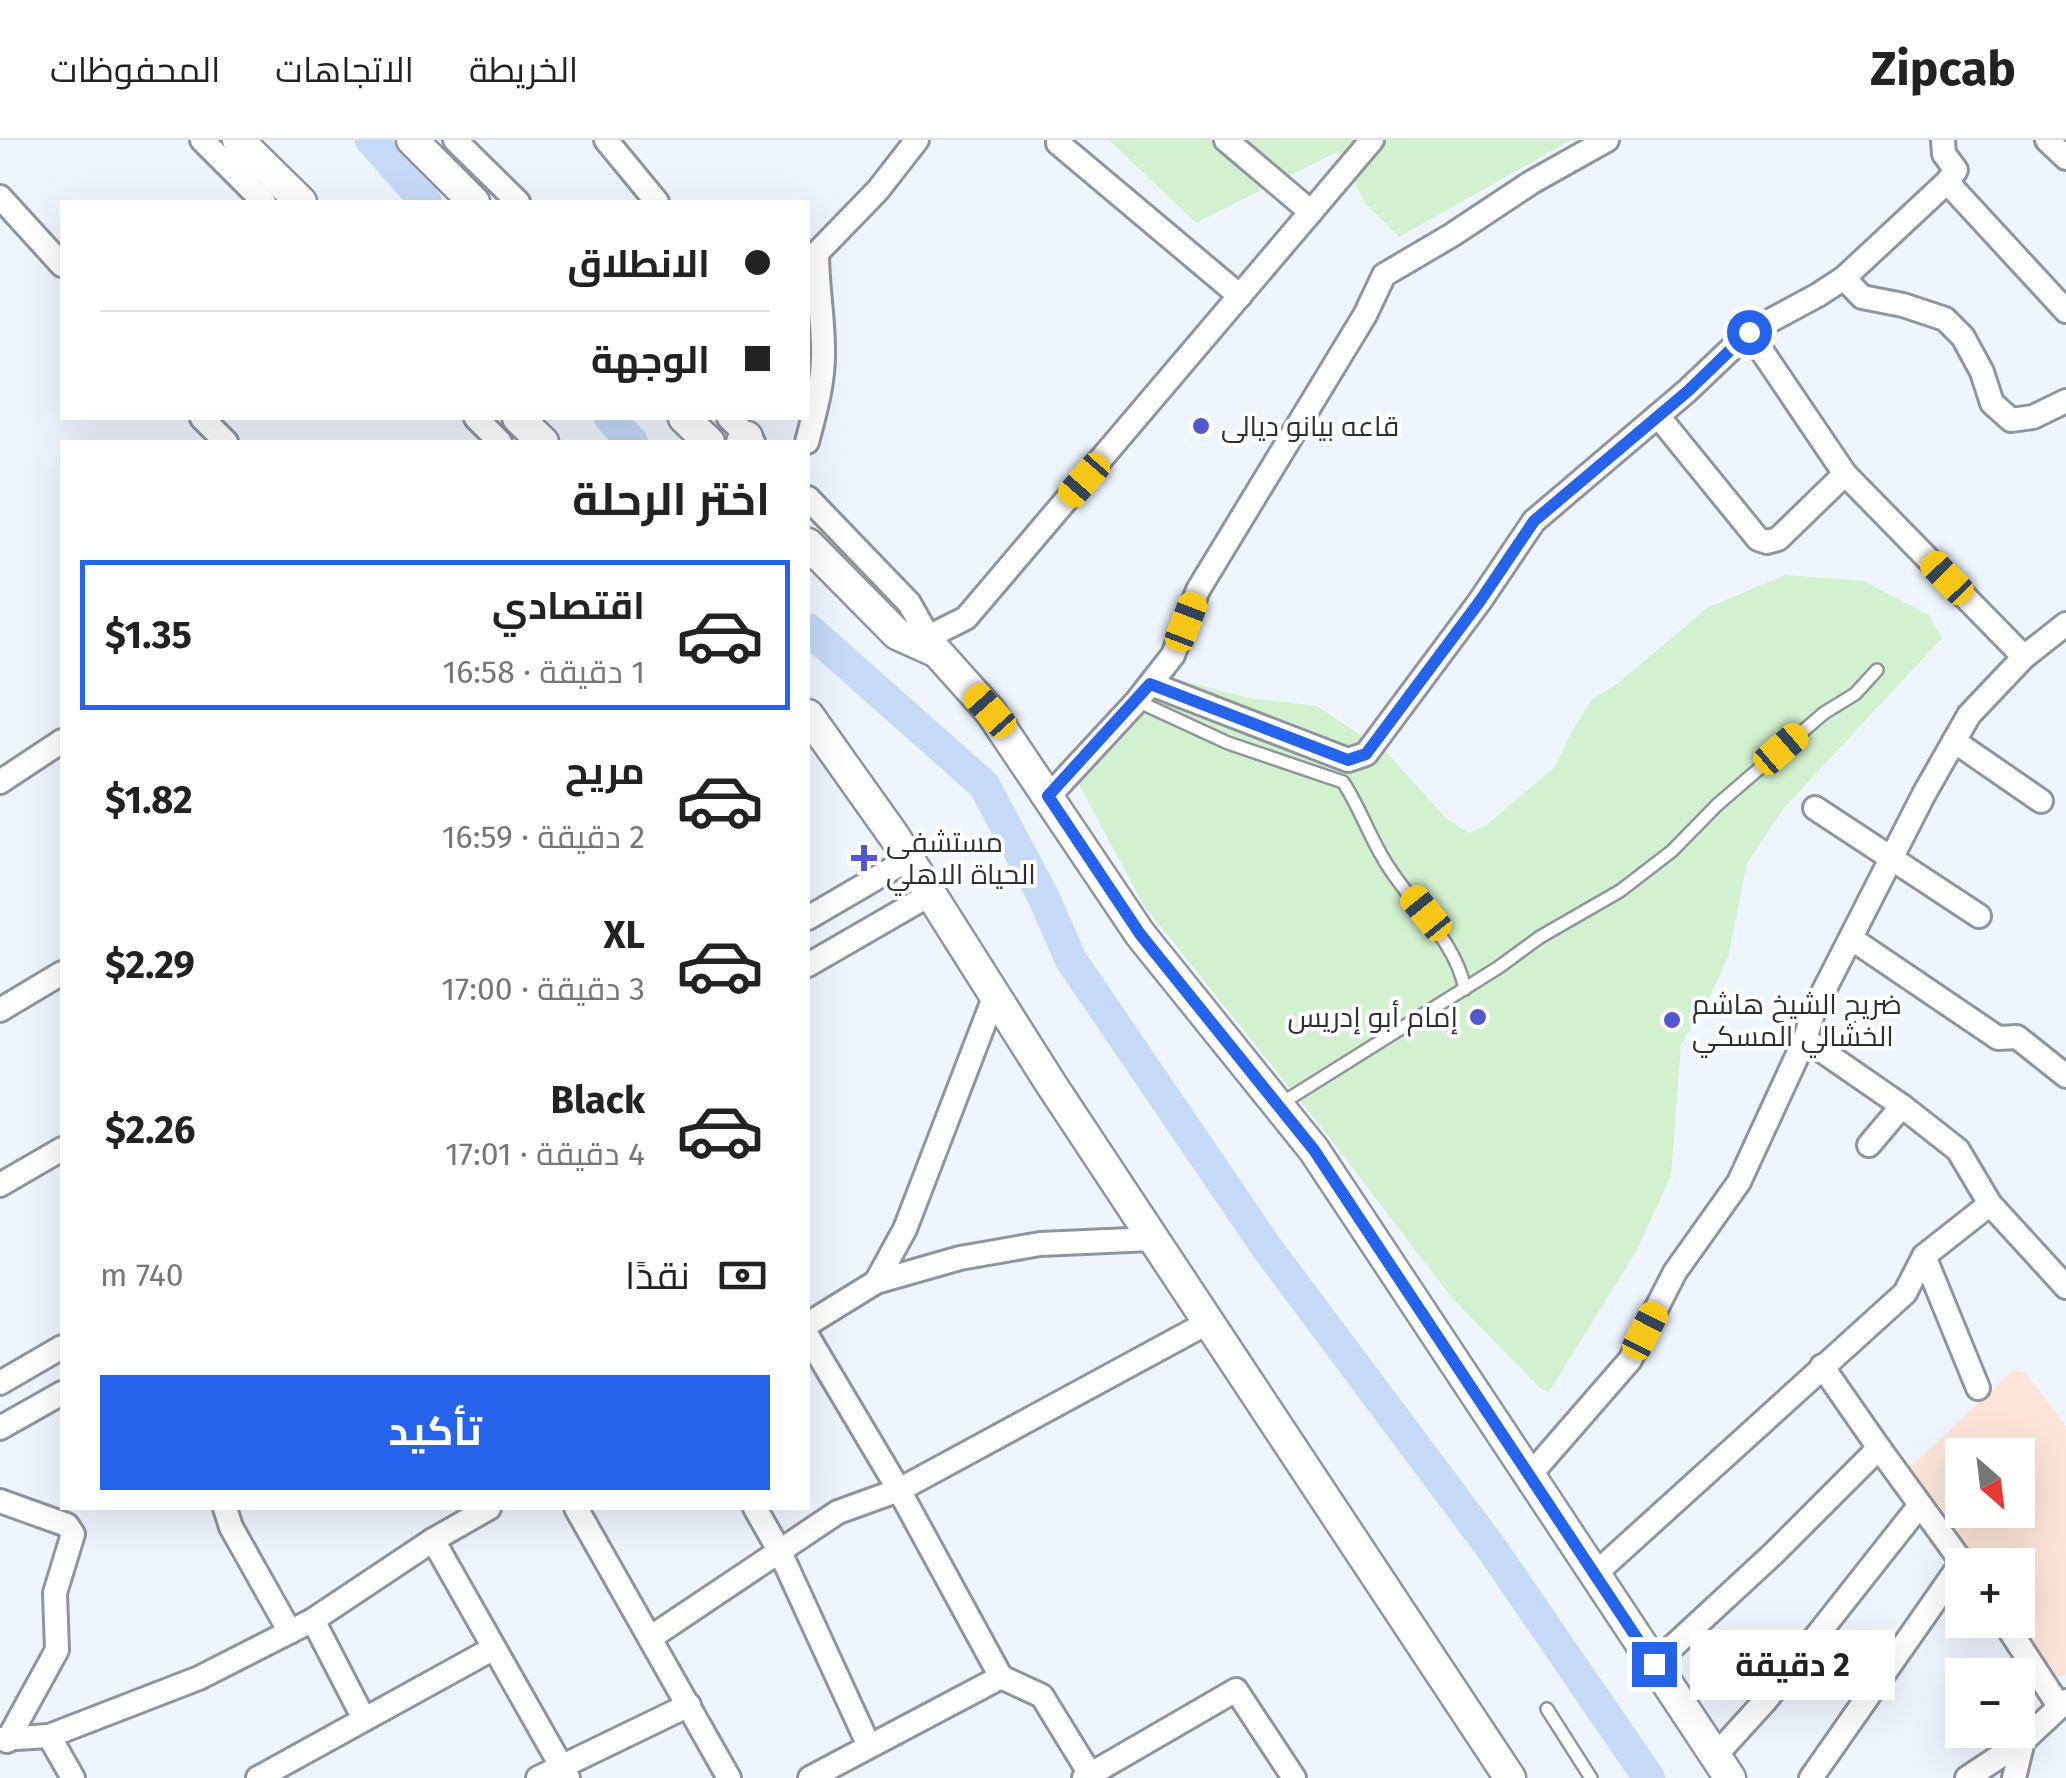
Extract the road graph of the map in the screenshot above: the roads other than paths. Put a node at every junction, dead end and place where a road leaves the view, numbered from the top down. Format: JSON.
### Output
{"nodes":[{"id":1,"x":202,"y":140,"type":"edge"},
{"id":2,"x":238,"y":140,"type":"edge"},
{"id":3,"x":412,"y":140,"type":"edge"},
{"id":4,"x":455,"y":140,"type":"edge"},
{"id":5,"x":606,"y":140,"type":"edge"},
{"id":6,"x":917,"y":140,"type":"edge"},
{"id":7,"x":1226,"y":140,"type":"edge"},
{"id":8,"x":1372,"y":140,"type":"edge"},
{"id":9,"x":1607,"y":140,"type":"edge"},
{"id":10,"x":1943,"y":140,"type":"edge"},
{"id":11,"x":2047,"y":140,"type":"edge"},
{"id":12,"x":1058,"y":143,"type":"dead end"},
{"id":13,"x":2066,"y":158,"type":"edge"},
{"id":14,"x":1948,"y":182,"type":"junction"},
{"id":15,"x":0,"y":197,"type":"edge"},
{"id":16,"x":262,"y":200,"type":"edge"},
{"id":17,"x":299,"y":200,"type":"edge"},
{"id":18,"x":472,"y":200,"type":"edge"},
{"id":19,"x":516,"y":200,"type":"edge"},
{"id":20,"x":656,"y":200,"type":"edge"},
{"id":21,"x":1311,"y":212,"type":"junction"},
{"id":22,"x":60,"y":263,"type":"edge"},
{"id":23,"x":1844,"y":278,"type":"junction"},
{"id":24,"x":1240,"y":296,"type":"junction"},
{"id":25,"x":2066,"y":311,"type":"edge"},
{"id":26,"x":1749,"y":332,"type":"junction"},
{"id":27,"x":2066,"y":402,"type":"edge"},
{"id":28,"x":1658,"y":416,"type":"junction"},
{"id":29,"x":204,"y":420,"type":"edge"},
{"id":30,"x":478,"y":420,"type":"edge"},
{"id":31,"x":520,"y":420,"type":"edge"},
{"id":32,"x":686,"y":420,"type":"edge"},
{"id":33,"x":224,"y":440,"type":"edge"},
{"id":34,"x":498,"y":440,"type":"edge"},
{"id":35,"x":541,"y":440,"type":"edge"},
{"id":36,"x":707,"y":440,"type":"edge"},
{"id":37,"x":808,"y":440,"type":"edge"},
{"id":38,"x":1845,"y":474,"type":"junction"},
{"id":39,"x":810,"y":500,"type":"edge"},
{"id":40,"x":810,"y":546,"type":"edge"},
{"id":41,"x":2066,"y":624,"type":"edge"},
{"id":42,"x":933,"y":644,"type":"junction"},
{"id":43,"x":2024,"y":657,"type":"junction"},
{"id":44,"x":1877,"y":670,"type":"dead end"},
{"id":45,"x":1144,"y":692,"type":"junction"},
{"id":46,"x":818,"y":741,"type":"edge"},
{"id":47,"x":1954,"y":741,"type":"junction"},
{"id":48,"x":60,"y":742,"type":"edge"},
{"id":49,"x":0,"y":782,"type":"edge"},
{"id":50,"x":1048,"y":796,"type":"junction"},
{"id":51,"x":2041,"y":801,"type":"dead end"},
{"id":52,"x":1815,"y":808,"type":"dead end"},
{"id":53,"x":908,"y":860,"type":"junction"},
{"id":54,"x":1892,"y":860,"type":"junction"},
{"id":55,"x":931,"y":894,"type":"junction"},
{"id":56,"x":1980,"y":916,"type":"dead end"},
{"id":57,"x":810,"y":917,"type":"edge"},
{"id":58,"x":1852,"y":939,"type":"junction"},
{"id":59,"x":810,"y":964,"type":"edge"},
{"id":60,"x":60,"y":974,"type":"edge"},
{"id":61,"x":1465,"y":989,"type":"junction"},
{"id":62,"x":995,"y":995,"type":"junction"},
{"id":63,"x":0,"y":1010,"type":"edge"},
{"id":64,"x":1806,"y":1039,"type":"junction"},
{"id":65,"x":2066,"y":1076,"type":"edge"},
{"id":66,"x":1278,"y":1105,"type":"junction"},
{"id":67,"x":1902,"y":1106,"type":"junction"},
{"id":68,"x":1869,"y":1145,"type":"dead end"},
{"id":69,"x":60,"y":1151,"type":"edge"},
{"id":70,"x":0,"y":1185,"type":"edge"},
{"id":71,"x":1990,"y":1204,"type":"junction"},
{"id":72,"x":1152,"y":1238,"type":"junction"},
{"id":73,"x":1924,"y":1256,"type":"junction"},
{"id":74,"x":876,"y":1282,"type":"junction"},
{"id":75,"x":2066,"y":1287,"type":"edge"},
{"id":76,"x":810,"y":1323,"type":"edge"},
{"id":77,"x":1208,"y":1323,"type":"junction"},
{"id":78,"x":810,"y":1340,"type":"edge"},
{"id":79,"x":60,"y":1348,"type":"edge"},
{"id":80,"x":1822,"y":1366,"type":"junction"},
{"id":81,"x":0,"y":1383,"type":"edge"},
{"id":82,"x":1978,"y":1388,"type":"dead end"},
{"id":83,"x":60,"y":1393,"type":"edge"},
{"id":84,"x":0,"y":1428,"type":"edge"},
{"id":85,"x":1878,"y":1448,"type":"junction"},
{"id":86,"x":1530,"y":1475,"type":"junction"},
{"id":87,"x":899,"y":1490,"type":"junction"},
{"id":88,"x":0,"y":1501,"type":"edge"},
{"id":89,"x":1920,"y":1505,"type":"junction"},
{"id":90,"x":226,"y":1510,"type":"edge"},
{"id":91,"x":480,"y":1510,"type":"edge"},
{"id":92,"x":577,"y":1510,"type":"edge"},
{"id":93,"x":756,"y":1510,"type":"edge"},
{"id":94,"x":433,"y":1540,"type":"junction"},
{"id":95,"x":1951,"y":1548,"type":"edge"},
{"id":96,"x":780,"y":1552,"type":"junction"},
{"id":97,"x":1595,"y":1574,"type":"junction"},
{"id":98,"x":1945,"y":1589,"type":"edge"},
{"id":99,"x":313,"y":1620,"type":"junction"},
{"id":100,"x":290,"y":1632,"type":"junction"},
{"id":101,"x":650,"y":1638,"type":"junction"},
{"id":102,"x":2016,"y":1638,"type":"edge"},
{"id":103,"x":494,"y":1648,"type":"junction"},
{"id":104,"x":1654,"y":1664,"type":"junction"},
{"id":105,"x":1001,"y":1677,"type":"junction"},
{"id":106,"x":2063,"y":1704,"type":"edge"},
{"id":107,"x":689,"y":1705,"type":"junction"},
{"id":108,"x":1548,"y":1709,"type":"dead end"},
{"id":109,"x":364,"y":1720,"type":"junction"},
{"id":110,"x":2035,"y":1729,"type":"edge"},
{"id":111,"x":50,"y":1736,"type":"junction"},
{"id":112,"x":4,"y":1740,"type":"edge"},
{"id":113,"x":869,"y":1746,"type":"junction"},
{"id":114,"x":2011,"y":1748,"type":"edge"},
{"id":115,"x":2021,"y":1748,"type":"edge"},
{"id":116,"x":1723,"y":1767,"type":"edge"},
{"id":117,"x":565,"y":1772,"type":"edge"},
{"id":118,"x":1087,"y":1776,"type":"edge"},
{"id":119,"x":72,"y":1778,"type":"edge"},
{"id":120,"x":258,"y":1778,"type":"edge"},
{"id":121,"x":538,"y":1778,"type":"edge"},
{"id":122,"x":729,"y":1778,"type":"edge"},
{"id":123,"x":810,"y":1778,"type":"edge"},
{"id":124,"x":1294,"y":1778,"type":"edge"},
{"id":125,"x":1510,"y":1778,"type":"edge"},
{"id":126,"x":1591,"y":1778,"type":"edge"},
{"id":127,"x":1811,"y":1778,"type":"edge"},
{"id":128,"x":1967,"y":1778,"type":"edge"},
{"id":129,"x":2014,"y":1778,"type":"edge"}],
"edges":[{"from":1,"to":16,"type":"street"},
{"from":2,"to":17,"type":"street"},
{"from":3,"to":18,"type":"street"},
{"from":4,"to":19,"type":"street"},
{"from":5,"to":20,"type":"street"},
{"from":6,"to":37,"type":"street"},
{"from":7,"to":21,"type":"street"},
{"from":8,"to":21,"type":"street"},
{"from":9,"to":45,"type":"street"},
{"from":10,"to":14,"type":"street"},
{"from":11,"to":13,"type":"street"},
{"from":12,"to":24,"type":"street"},
{"from":14,"to":23,"type":"street"},
{"from":14,"to":25,"type":"street"},
{"from":15,"to":22,"type":"street"},
{"from":21,"to":24,"type":"street"},
{"from":23,"to":26,"type":"street"},
{"from":23,"to":27,"type":"street"},
{"from":24,"to":42,"type":"street"},
{"from":26,"to":28,"type":"street"},
{"from":26,"to":38,"type":"street"},
{"from":28,"to":38,"type":"street"},
{"from":28,"to":45,"type":"street"},
{"from":29,"to":33,"type":"street"},
{"from":30,"to":34,"type":"street"},
{"from":31,"to":35,"type":"street"},
{"from":32,"to":36,"type":"street"},
{"from":38,"to":43,"type":"street"},
{"from":39,"to":42,"type":"street"},
{"from":40,"to":42,"type":"street"},
{"from":41,"to":43,"type":"street"},
{"from":42,"to":50,"type":"street"},
{"from":43,"to":47,"type":"street"},
{"from":44,"to":61,"type":"lane"},
{"from":45,"to":50,"type":"street"},
{"from":45,"to":61,"type":"lane"},
{"from":46,"to":53,"type":"street"},
{"from":47,"to":51,"type":"street"},
{"from":47,"to":54,"type":"street"},
{"from":48,"to":49,"type":"street"},
{"from":50,"to":66,"type":"street"},
{"from":52,"to":54,"type":"street"},
{"from":53,"to":55,"type":"street"},
{"from":53,"to":57,"type":"street"},
{"from":54,"to":56,"type":"street"},
{"from":54,"to":58,"type":"street"},
{"from":55,"to":59,"type":"street"},
{"from":55,"to":62,"type":"street"},
{"from":58,"to":64,"type":"street"},
{"from":58,"to":65,"type":"street"},
{"from":60,"to":63,"type":"street"},
{"from":61,"to":66,"type":"lane"},
{"from":62,"to":72,"type":"street"},
{"from":62,"to":74,"type":"street"},
{"from":64,"to":67,"type":"street"},
{"from":64,"to":86,"type":"street"},
{"from":66,"to":86,"type":"street"},
{"from":67,"to":68,"type":"street"},
{"from":67,"to":71,"type":"street"},
{"from":69,"to":70,"type":"street"},
{"from":71,"to":73,"type":"street"},
{"from":71,"to":75,"type":"street"},
{"from":72,"to":74,"type":"street"},
{"from":72,"to":77,"type":"street"},
{"from":73,"to":80,"type":"street"},
{"from":73,"to":82,"type":"street"},
{"from":74,"to":76,"type":"street"},
{"from":77,"to":87,"type":"street"},
{"from":77,"to":125,"type":"street"},
{"from":78,"to":87,"type":"street"},
{"from":79,"to":81,"type":"street"},
{"from":80,"to":85,"type":"street"},
{"from":80,"to":97,"type":"street"},
{"from":83,"to":84,"type":"street"},
{"from":85,"to":89,"type":"street"},
{"from":85,"to":104,"type":"street"},
{"from":86,"to":97,"type":"street"},
{"from":87,"to":96,"type":"street"},
{"from":87,"to":105,"type":"street"},
{"from":88,"to":112,"type":"street"},
{"from":89,"to":95,"type":"street"},
{"from":89,"to":116,"type":"street"},
{"from":90,"to":100,"type":"street"},
{"from":91,"to":94,"type":"street"},
{"from":92,"to":101,"type":"street"},
{"from":93,"to":96,"type":"street"},
{"from":94,"to":99,"type":"street"},
{"from":94,"to":103,"type":"street"},
{"from":96,"to":101,"type":"street"},
{"from":96,"to":113,"type":"street"},
{"from":97,"to":104,"type":"street"},
{"from":98,"to":127,"type":"street"},
{"from":99,"to":100,"type":"street"},
{"from":99,"to":109,"type":"street"},
{"from":100,"to":111,"type":"street"},
{"from":101,"to":107,"type":"street"},
{"from":102,"to":106,"type":"street"},
{"from":103,"to":109,"type":"street"},
{"from":103,"to":117,"type":"street"},
{"from":104,"to":116,"type":"street"},
{"from":105,"to":113,"type":"street"},
{"from":105,"to":118,"type":"street"},
{"from":106,"to":110,"type":"street"},
{"from":107,"to":117,"type":"street"},
{"from":107,"to":122,"type":"street"},
{"from":108,"to":126,"type":"lane"},
{"from":109,"to":120,"type":"street"},
{"from":111,"to":112,"type":"street"},
{"from":111,"to":119,"type":"street"},
{"from":113,"to":123,"type":"street"},
{"from":114,"to":128,"type":"street"},
{"from":115,"to":129,"type":"street"},
{"from":117,"to":121,"type":"street"},
{"from":118,"to":124,"type":"street"}]}
